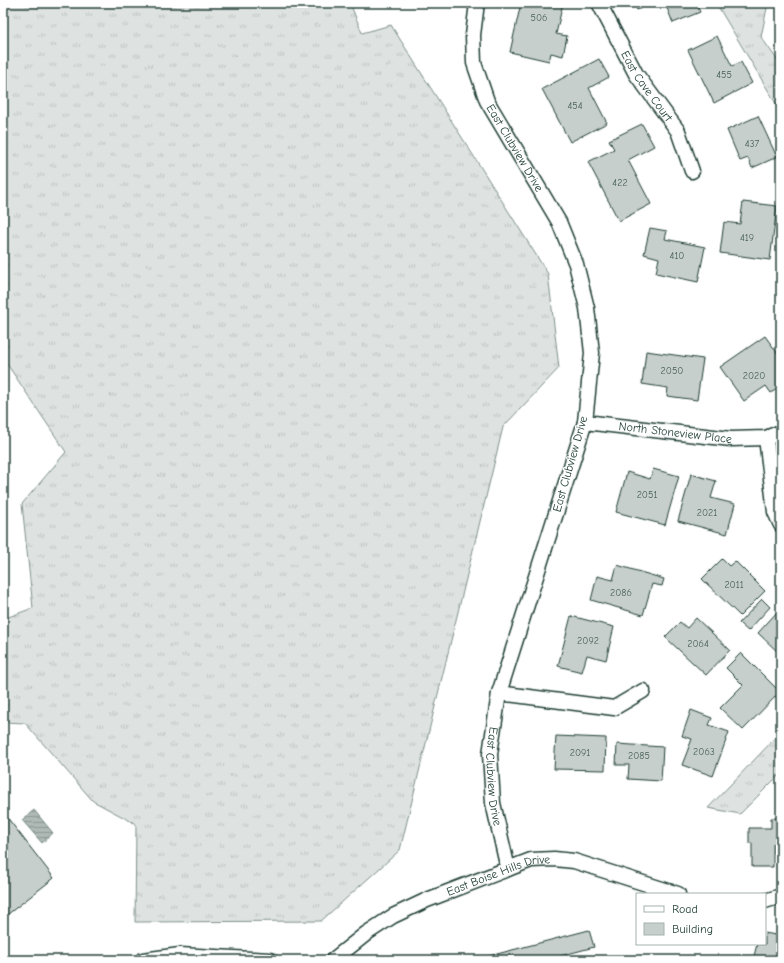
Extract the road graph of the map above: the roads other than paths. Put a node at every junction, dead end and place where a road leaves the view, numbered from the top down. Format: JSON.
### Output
{"nodes":[{"id":1,"x":478,"y":3,"type":"edge"},
{"id":2,"x":599,"y":3,"type":"edge"},
{"id":3,"x":692,"y":171,"type":"dead end"},
{"id":4,"x":585,"y":422,"type":"junction"},
{"id":5,"x":781,"y":432,"type":"edge"},
{"id":6,"x":766,"y":438,"type":"junction"},
{"id":7,"x":781,"y":525,"type":"edge"},
{"id":8,"x":643,"y":690,"type":"dead end"},
{"id":9,"x":499,"y":693,"type":"junction"},
{"id":10,"x":508,"y":869,"type":"junction"},
{"id":11,"x":675,"y":893,"type":"edge"},
{"id":12,"x":781,"y":896,"type":"edge"},
{"id":13,"x":766,"y":901,"type":"edge"},
{"id":14,"x":143,"y":960,"type":"edge"},
{"id":15,"x":270,"y":960,"type":"edge"},
{"id":16,"x":333,"y":960,"type":"edge"}],
"edges":[{"from":1,"to":4,"type":"street","name":"East Clubview Drive"},
{"from":2,"to":3,"type":"street","name":"East Cave Court"},
{"from":4,"to":6,"type":"street","name":"North Stoneview Place"},
{"from":4,"to":9,"type":"street","name":"East Clubview Drive"},
{"from":5,"to":6,"type":"street","name":"North Stoneview Place"},
{"from":6,"to":7,"type":"street"},
{"from":8,"to":9,"type":"street"},
{"from":9,"to":10,"type":"street","name":"East Clubview Drive"},
{"from":10,"to":11,"type":"street","name":"East Boise Hills Drive"},
{"from":10,"to":16,"type":"street","name":"East Boise Hills Drive"},
{"from":12,"to":13,"type":"street"},
{"from":14,"to":15,"type":"street"}]}
